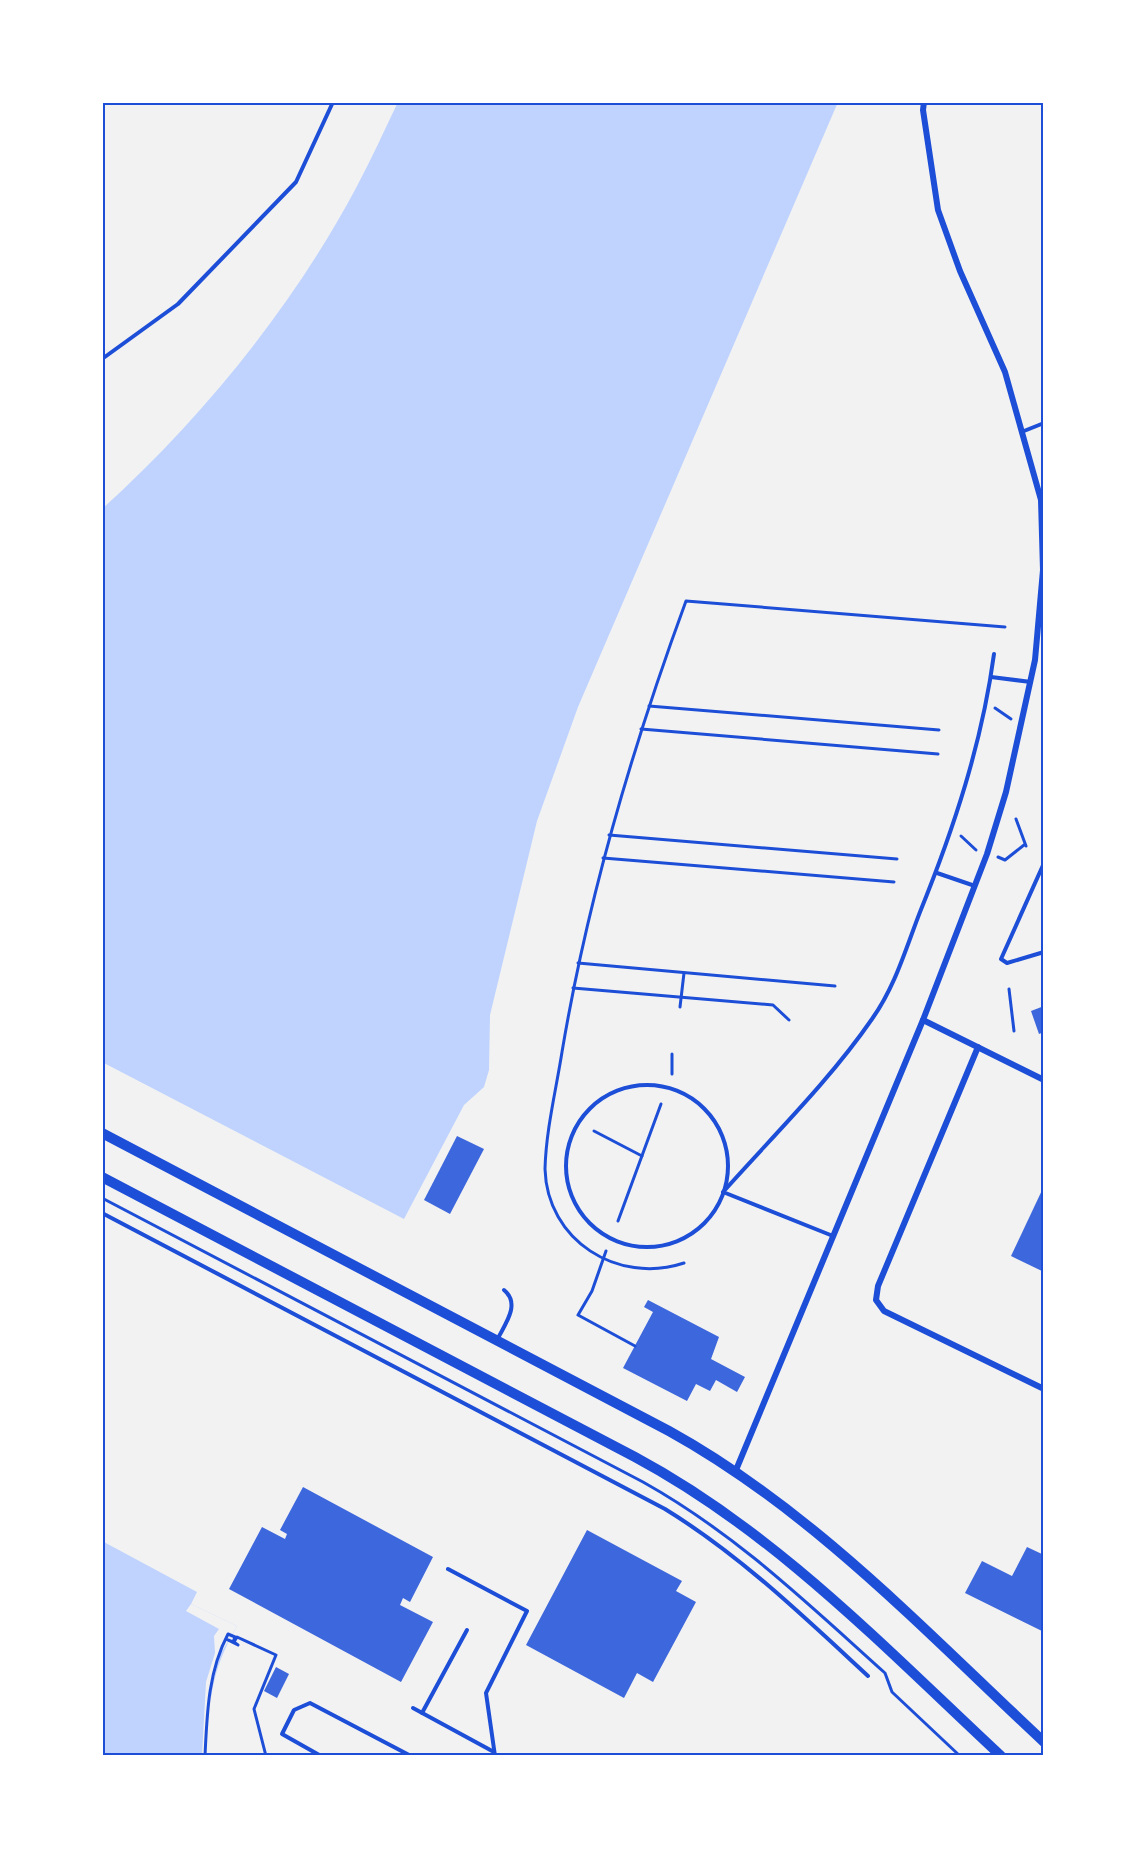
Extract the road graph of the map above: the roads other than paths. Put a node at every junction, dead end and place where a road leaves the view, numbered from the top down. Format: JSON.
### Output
{"nodes":[{"id":1,"x":333,"y":102,"type":"edge"},
{"id":2,"x":924,"y":102,"type":"edge"},
{"id":3,"x":102,"y":359,"type":"edge"},
{"id":4,"x":1044,"y":423,"type":"edge"},
{"id":5,"x":1024,"y":431,"type":"junction"},
{"id":6,"x":1044,"y":570,"type":"edge"},
{"id":7,"x":994,"y":654,"type":"dead end"},
{"id":8,"x":991,"y":677,"type":"junction"},
{"id":9,"x":1031,"y":682,"type":"junction"},
{"id":10,"x":1044,"y":863,"type":"edge"},
{"id":11,"x":937,"y":873,"type":"junction"},
{"id":12,"x":975,"y":886,"type":"junction"},
{"id":13,"x":1044,"y":952,"type":"edge"},
{"id":14,"x":923,"y":1020,"type":"junction"},
{"id":15,"x":978,"y":1047,"type":"junction"},
{"id":16,"x":1044,"y":1080,"type":"edge"},
{"id":17,"x":102,"y":1133,"type":"edge"},
{"id":18,"x":102,"y":1177,"type":"edge"},
{"id":19,"x":723,"y":1192,"type":"junction"},
{"id":20,"x":102,"y":1213,"type":"edge"},
{"id":21,"x":833,"y":1236,"type":"junction"},
{"id":22,"x":504,"y":1290,"type":"dead end"},
{"id":23,"x":496,"y":1340,"type":"junction"},
{"id":24,"x":1044,"y":1389,"type":"edge"},
{"id":25,"x":736,"y":1470,"type":"junction"},
{"id":26,"x":448,"y":1569,"type":"dead end"},
{"id":27,"x":467,"y":1630,"type":"dead end"},
{"id":28,"x":868,"y":1676,"type":"dead end"},
{"id":29,"x":413,"y":1708,"type":"dead end"},
{"id":30,"x":422,"y":1713,"type":"junction"},
{"id":31,"x":1044,"y":1742,"type":"edge"},
{"id":32,"x":494,"y":1754,"type":"edge"},
{"id":33,"x":321,"y":1756,"type":"edge"},
{"id":34,"x":411,"y":1756,"type":"edge"},
{"id":35,"x":1000,"y":1756,"type":"edge"}],
"edges":[{"from":1,"to":3,"type":"lane"},
{"from":2,"to":5,"type":"street"},
{"from":4,"to":5,"type":"lane"},
{"from":5,"to":6,"type":"street"},
{"from":6,"to":9,"type":"street"},
{"from":7,"to":8,"type":"lane"},
{"from":8,"to":9,"type":"lane"},
{"from":8,"to":11,"type":"lane"},
{"from":9,"to":12,"type":"street"},
{"from":10,"to":13,"type":"lane"},
{"from":11,"to":12,"type":"lane"},
{"from":11,"to":19,"type":"lane"},
{"from":12,"to":14,"type":"street"},
{"from":14,"to":15,"type":"street"},
{"from":14,"to":21,"type":"street"},
{"from":15,"to":16,"type":"street"},
{"from":15,"to":24,"type":"street"},
{"from":17,"to":23,"type":"main road"},
{"from":18,"to":35,"type":"main road"},
{"from":19,"to":19,"type":"lane"},
{"from":19,"to":21,"type":"lane"},
{"from":20,"to":28,"type":"lane"},
{"from":21,"to":25,"type":"street"},
{"from":22,"to":23,"type":"lane"},
{"from":23,"to":25,"type":"main road"},
{"from":25,"to":31,"type":"main road"},
{"from":26,"to":32,"type":"lane"},
{"from":27,"to":30,"type":"lane"},
{"from":29,"to":30,"type":"lane"},
{"from":30,"to":32,"type":"lane"},
{"from":33,"to":34,"type":"lane"}]}
